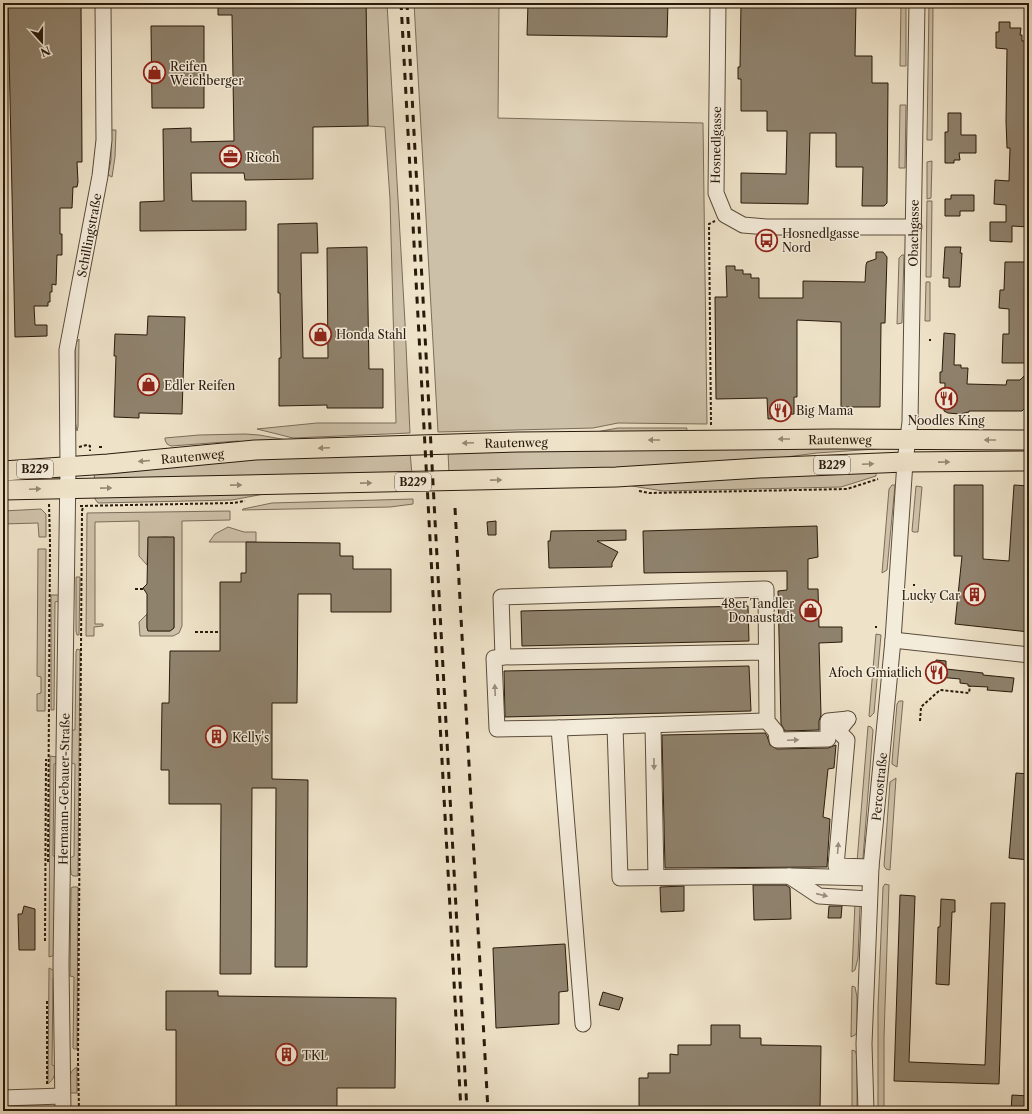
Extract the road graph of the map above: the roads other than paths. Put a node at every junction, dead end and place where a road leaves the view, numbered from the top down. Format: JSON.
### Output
{"nodes":[{"id":1,"x":103,"y":3,"type":"edge"},
{"id":2,"x":718,"y":3,"type":"edge"},
{"id":3,"x":917,"y":3,"type":"edge"},
{"id":4,"x":914,"y":227,"type":"junction"},
{"id":5,"x":907,"y":440,"type":"junction"},
{"id":6,"x":1029,"y":440,"type":"edge"},
{"id":7,"x":1029,"y":461,"type":"edge"},
{"id":8,"x":905,"y":462,"type":"junction"},
{"id":9,"x":68,"y":467,"type":"junction"},
{"id":10,"x":3,"y":471,"type":"edge"},
{"id":11,"x":67,"y":488,"type":"junction"},
{"id":12,"x":3,"y":490,"type":"edge"},
{"id":13,"x":893,"y":640,"type":"junction"},
{"id":14,"x":766,"y":652,"type":"junction"},
{"id":15,"x":1029,"y":656,"type":"edge"},
{"id":16,"x":503,"y":657,"type":"junction"},
{"id":17,"x":767,"y":721,"type":"junction"},
{"id":18,"x":653,"y":725,"type":"junction"},
{"id":19,"x":615,"y":726,"type":"junction"},
{"id":20,"x":559,"y":728,"type":"junction"},
{"id":21,"x":871,"y":873,"type":"junction"},
{"id":22,"x":789,"y":876,"type":"junction"},
{"id":23,"x":656,"y":877,"type":"junction"},
{"id":24,"x":869,"y":898,"type":"junction"},
{"id":25,"x":583,"y":1024,"type":"dead end"},
{"id":26,"x":3,"y":1098,"type":"edge"},
{"id":27,"x":62,"y":1104,"type":"edge"},
{"id":28,"x":866,"y":1111,"type":"edge"}],
"edges":[{"from":1,"to":9,"type":"street","name":"Schillingstraße"},
{"from":2,"to":4,"type":"street","name":"Hosnedlgasse"},
{"from":3,"to":4,"type":"street","name":"Obachgasse"},
{"from":4,"to":5,"type":"street","name":"Obachgasse"},
{"from":6,"to":5,"type":"main road","name":"Rautenweg","number":"B229","one_way":true},
{"from":5,"to":8,"type":"street","name":"Obachgasse"},
{"from":5,"to":9,"type":"main road","name":"Rautenweg","number":"B229","one_way":true},
{"from":8,"to":7,"type":"main road","name":"Rautenweg","number":"B229","one_way":true},
{"from":11,"to":8,"type":"main road","name":"Rautenweg","number":"B229","one_way":true},
{"from":8,"to":13,"type":"street","name":"Percostraße"},
{"from":9,"to":10,"type":"main road","name":"Rautenweg","number":"B229"},
{"from":9,"to":11,"type":"street","name":"Hermann-Gebauer-Straße"},
{"from":12,"to":11,"type":"main road","name":"Rautenweg","number":"B229","one_way":true},
{"from":11,"to":27,"type":"street","name":"Hermann-Gebauer-Straße"},
{"from":13,"to":15,"type":"street"},
{"from":13,"to":21,"type":"street","name":"Percostraße"},
{"from":14,"to":16,"type":"street"},
{"from":14,"to":16,"type":"street"},
{"from":14,"to":17,"type":"street"},
{"from":20,"to":16,"type":"street","one_way":true},
{"from":17,"to":18,"type":"street"},
{"from":17,"to":21,"type":"street"},
{"from":18,"to":19,"type":"street"},
{"from":18,"to":23,"type":"street","one_way":true},
{"from":19,"to":20,"type":"street"},
{"from":19,"to":23,"type":"street"},
{"from":20,"to":25,"type":"street"},
{"from":21,"to":22,"type":"street"},
{"from":21,"to":24,"type":"street","name":"Percostraße"},
{"from":22,"to":23,"type":"street"},
{"from":22,"to":24,"type":"street","one_way":true},
{"from":24,"to":28,"type":"street","name":"Percostraße"},
{"from":26,"to":27,"type":"street"}]}
